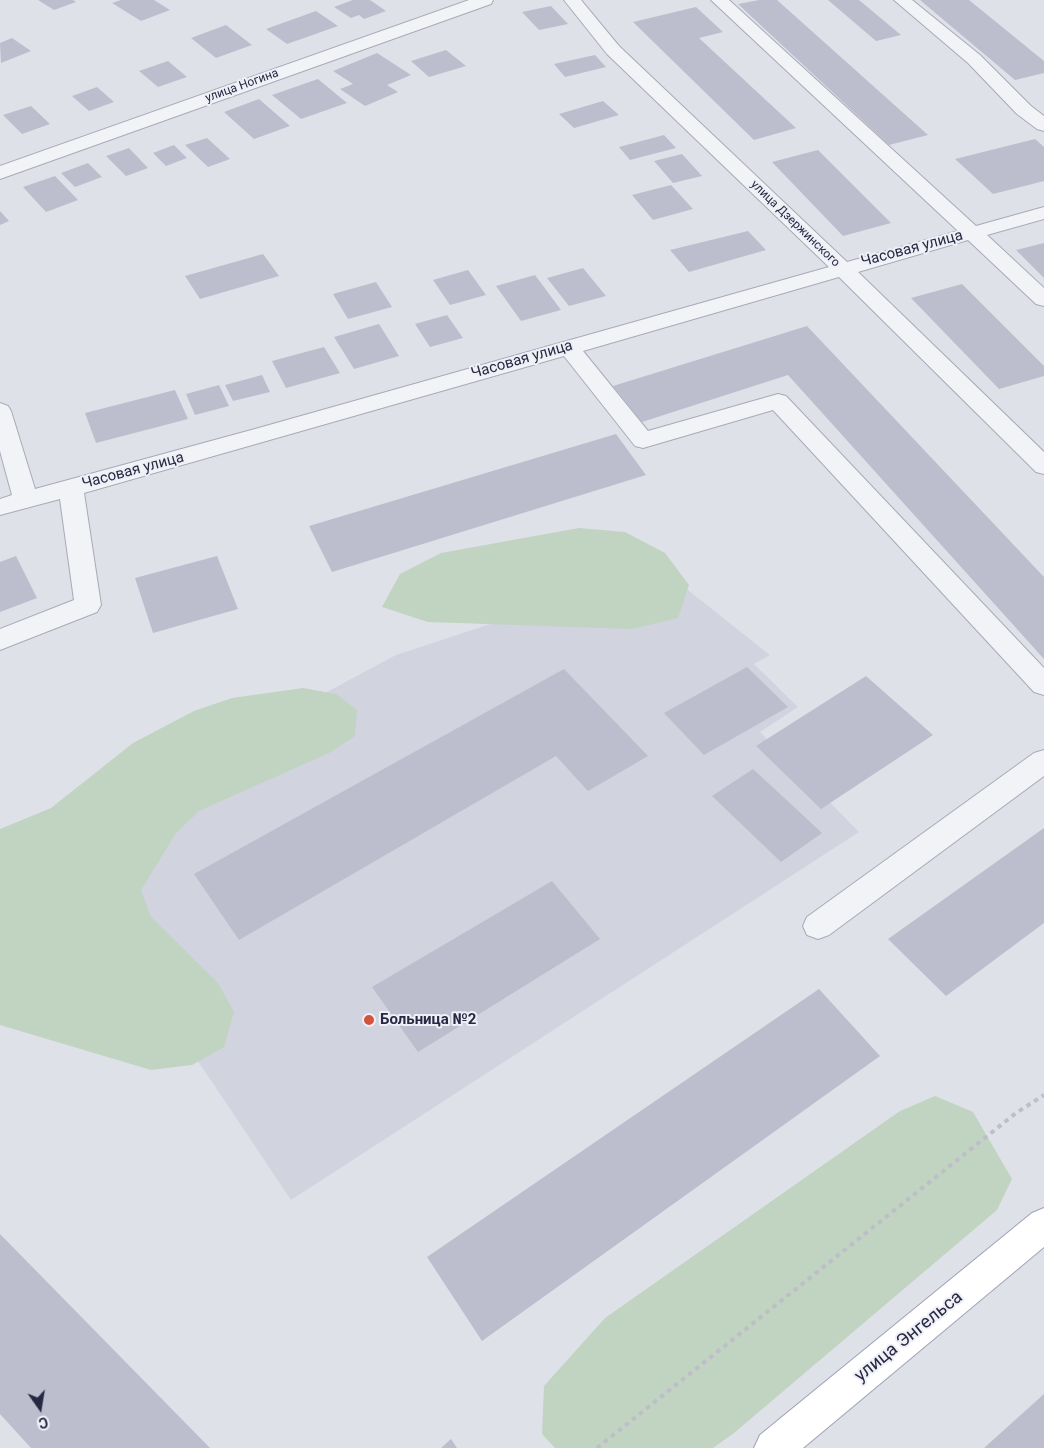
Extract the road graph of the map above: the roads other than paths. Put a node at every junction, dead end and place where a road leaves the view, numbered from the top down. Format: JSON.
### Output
{"nodes":[{"id":1,"x":485,"y":0,"type":"edge"},
{"id":2,"x":572,"y":0,"type":"edge"},
{"id":3,"x":719,"y":0,"type":"edge"},
{"id":4,"x":902,"y":0,"type":"edge"},
{"id":5,"x":1044,"y":125,"type":"edge"},
{"id":6,"x":0,"y":173,"type":"edge"},
{"id":7,"x":1044,"y":213,"type":"edge"},
{"id":8,"x":971,"y":233,"type":"junction"},
{"id":9,"x":842,"y":268,"type":"junction"},
{"id":10,"x":1044,"y":299,"type":"edge"},
{"id":11,"x":568,"y":347,"type":"junction"},
{"id":12,"x":0,"y":411,"type":"edge"},
{"id":13,"x":1044,"y":466,"type":"edge"},
{"id":14,"x":70,"y":488,"type":"junction"},
{"id":15,"x":26,"y":500,"type":"junction"},
{"id":16,"x":0,"y":507,"type":"edge"},
{"id":17,"x":0,"y":640,"type":"edge"},
{"id":18,"x":1044,"y":685,"type":"edge"},
{"id":19,"x":1044,"y":761,"type":"edge"},
{"id":20,"x":818,"y":926,"type":"dead end"},
{"id":21,"x":1044,"y":1225,"type":"edge"},
{"id":22,"x":773,"y":1448,"type":"edge"}],
"edges":[{"from":1,"to":6,"type":"street","name":"улица Ногина"},
{"from":2,"to":9,"type":"street","name":"улица Дзержинского"},
{"from":3,"to":8,"type":"street"},
{"from":4,"to":5,"type":"street"},
{"from":7,"to":8,"type":"street","name":"Часовая улица"},
{"from":8,"to":9,"type":"street","name":"Часовая улица"},
{"from":8,"to":10,"type":"street"},
{"from":9,"to":11,"type":"street","name":"Часовая улица"},
{"from":9,"to":13,"type":"street","name":"улица Дзержинского"},
{"from":11,"to":14,"type":"street","name":"Часовая улица"},
{"from":11,"to":18,"type":"street"},
{"from":12,"to":15,"type":"street"},
{"from":14,"to":15,"type":"street","name":"Часовая улица"},
{"from":14,"to":17,"type":"street"},
{"from":15,"to":16,"type":"street","name":"Часовая улица"},
{"from":19,"to":20,"type":"street"},
{"from":21,"to":22,"type":"main road","name":"улица Энгельса"}]}
